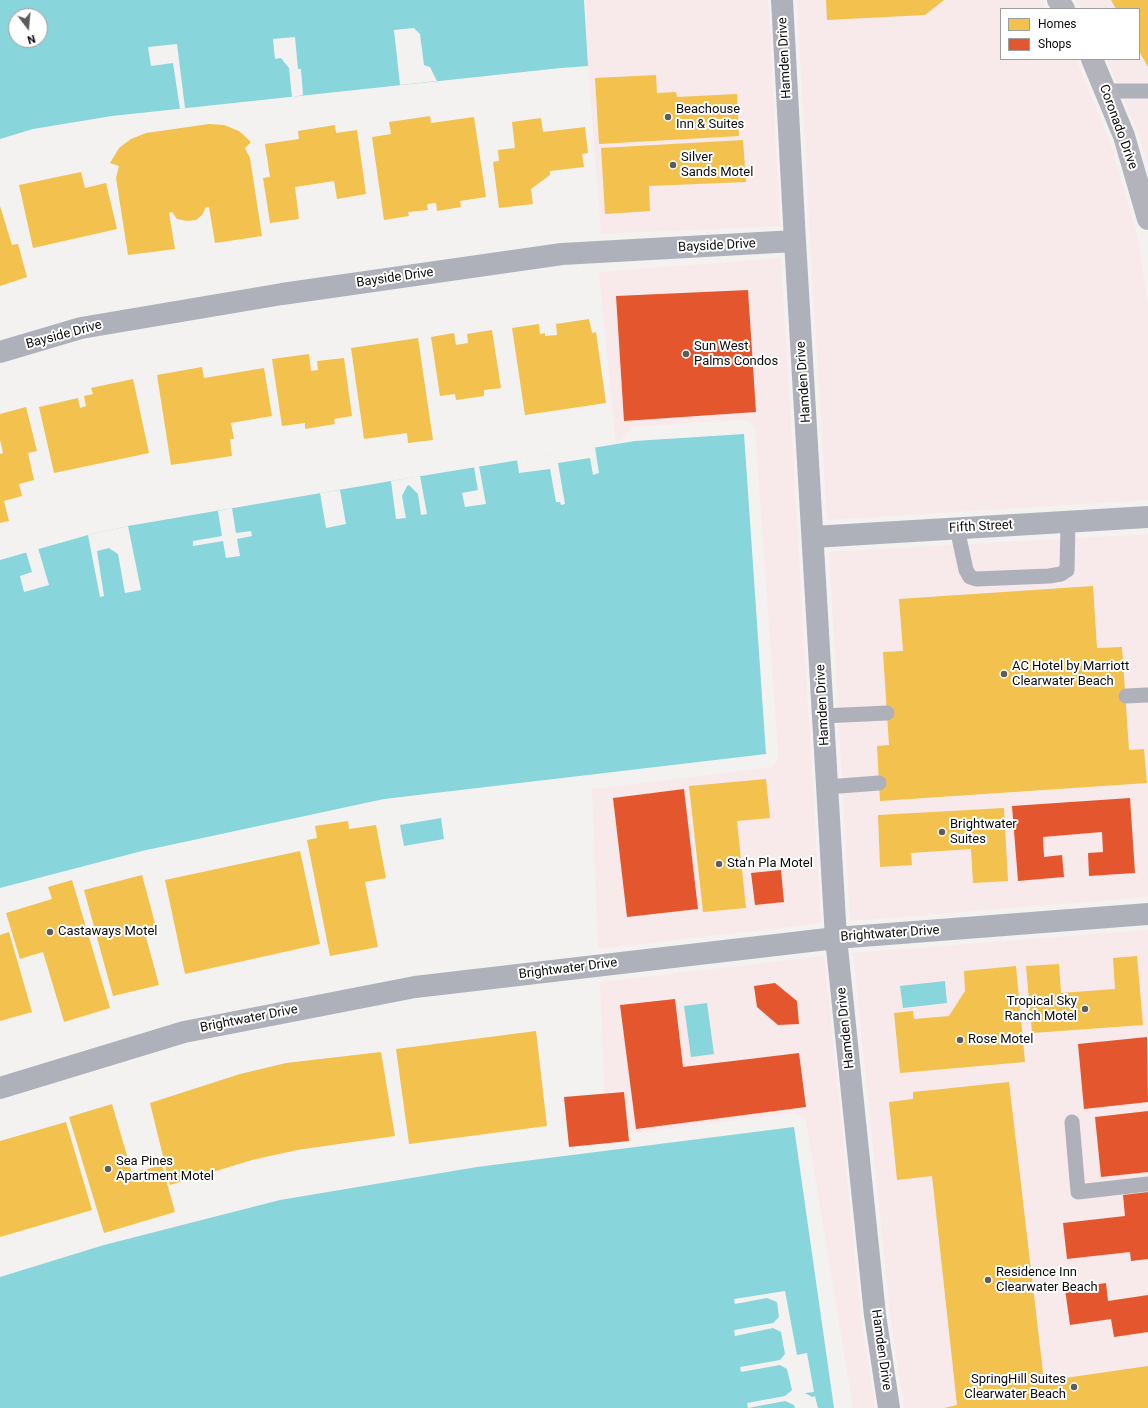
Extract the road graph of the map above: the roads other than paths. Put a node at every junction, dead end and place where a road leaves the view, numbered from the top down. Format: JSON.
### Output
{"nodes":[{"id":1,"x":782,"y":0,"type":"edge"},
{"id":2,"x":1092,"y":60,"type":"edge"},
{"id":3,"x":1106,"y":91,"type":"junction"},
{"id":4,"x":1148,"y":91,"type":"edge"},
{"id":5,"x":1148,"y":219,"type":"edge"},
{"id":6,"x":795,"y":241,"type":"junction"},
{"id":7,"x":0,"y":352,"type":"edge"},
{"id":8,"x":1148,"y":517,"type":"edge"},
{"id":9,"x":1068,"y":522,"type":"junction"},
{"id":10,"x":957,"y":528,"type":"junction"},
{"id":11,"x":813,"y":537,"type":"junction"},
{"id":12,"x":1148,"y":695,"type":"edge"},
{"id":13,"x":1126,"y":696,"type":"dead end"},
{"id":14,"x":887,"y":713,"type":"dead end"},
{"id":15,"x":823,"y":716,"type":"junction"},
{"id":16,"x":879,"y":783,"type":"dead end"},
{"id":17,"x":828,"y":787,"type":"junction"},
{"id":18,"x":1148,"y":914,"type":"edge"},
{"id":19,"x":836,"y":938,"type":"junction"},
{"id":20,"x":0,"y":1088,"type":"edge"},
{"id":21,"x":1072,"y":1122,"type":"dead end"},
{"id":22,"x":1148,"y":1184,"type":"edge"},
{"id":23,"x":890,"y":1408,"type":"edge"}],
"edges":[{"from":1,"to":6,"type":"street","name":"Hamden Drive"},
{"from":2,"to":3,"type":"main road","name":"Coronado Drive"},
{"from":3,"to":4,"type":"lane"},
{"from":3,"to":5,"type":"main road","name":"Coronado Drive"},
{"from":6,"to":7,"type":"street","name":"Bayside Drive"},
{"from":6,"to":11,"type":"street","name":"Hamden Drive"},
{"from":8,"to":9,"type":"street","name":"Fifth Street"},
{"from":9,"to":10,"type":"street","name":"Fifth Street"},
{"from":9,"to":10,"type":"lane"},
{"from":10,"to":11,"type":"street","name":"Fifth Street"},
{"from":11,"to":15,"type":"street","name":"Hamden Drive"},
{"from":12,"to":13,"type":"lane"},
{"from":14,"to":15,"type":"lane"},
{"from":15,"to":17,"type":"street","name":"Hamden Drive"},
{"from":16,"to":17,"type":"lane"},
{"from":17,"to":19,"type":"street","name":"Hamden Drive"},
{"from":18,"to":19,"type":"street","name":"Brightwater Drive"},
{"from":19,"to":20,"type":"street","name":"Brightwater Drive"},
{"from":19,"to":23,"type":"street","name":"Hamden Drive"},
{"from":21,"to":22,"type":"lane"}]}
